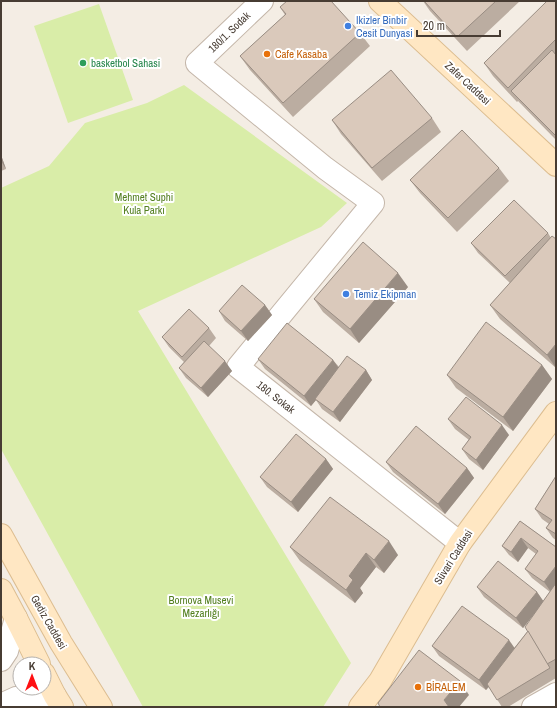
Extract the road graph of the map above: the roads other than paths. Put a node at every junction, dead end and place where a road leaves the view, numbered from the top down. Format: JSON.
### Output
{"nodes":[{"id":1,"x":262,"y":1,"type":"edge"},
{"id":2,"x":380,"y":1,"type":"edge"},
{"id":3,"x":556,"y":165,"type":"edge"},
{"id":4,"x":356,"y":223,"type":"joint"},
{"id":5,"x":556,"y":413,"type":"edge"},
{"id":6,"x":1,"y":536,"type":"edge"},
{"id":7,"x":460,"y":543,"type":"junction"},
{"id":8,"x":1,"y":590,"type":"edge"},
{"id":9,"x":16,"y":618,"type":"junction"},
{"id":10,"x":35,"y":656,"type":"edge"},
{"id":11,"x":1,"y":660,"type":"edge"},
{"id":12,"x":52,"y":689,"type":"edge"},
{"id":13,"x":556,"y":694,"type":"edge"},
{"id":14,"x":59,"y":702,"type":"edge"},
{"id":15,"x":1,"y":706,"type":"edge"},
{"id":16,"x":101,"y":707,"type":"edge"},
{"id":17,"x":360,"y":707,"type":"edge"},
{"id":18,"x":533,"y":707,"type":"edge"}],
"edges":[{"from":1,"to":4,"type":"street","name":"180/1. Sodak"},
{"from":2,"to":3,"type":"street","name":"Zafer Caddesi"},
{"from":4,"to":7,"type":"street","name":"180. Sokak"},
{"from":5,"to":7,"type":"street","name":"Süvari Caddesi"},
{"from":6,"to":16,"type":"street","name":"Gediz Caddesi"},
{"from":7,"to":17,"type":"street","name":"Süvari Caddesi"},
{"from":8,"to":9,"type":"street"},
{"from":9,"to":10,"type":"street"},
{"from":9,"to":11,"type":"street"},
{"from":12,"to":14,"type":"street"},
{"from":13,"to":18,"type":"street"},
{"from":14,"to":15,"type":"street"}]}
